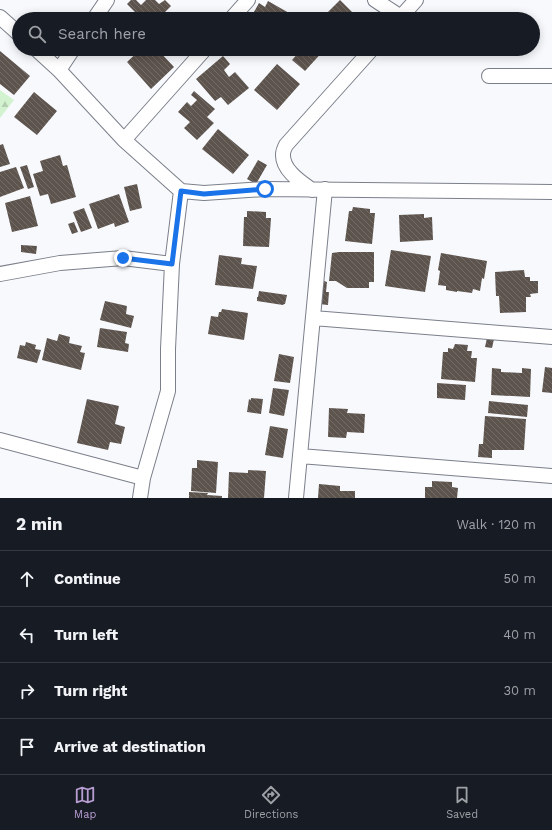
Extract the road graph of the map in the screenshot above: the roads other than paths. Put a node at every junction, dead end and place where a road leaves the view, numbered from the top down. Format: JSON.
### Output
{"nodes":[{"id":1,"x":107,"y":0,"type":"edge"},
{"id":2,"x":248,"y":0,"type":"edge"},
{"id":3,"x":375,"y":0,"type":"edge"},
{"id":4,"x":416,"y":0,"type":"edge"},
{"id":5,"x":99,"y":12,"type":"edge"},
{"id":6,"x":237,"y":12,"type":"edge"},
{"id":7,"x":392,"y":12,"type":"edge"},
{"id":8,"x":405,"y":12,"type":"edge"},
{"id":9,"x":0,"y":17,"type":"edge"},
{"id":10,"x":12,"y":28,"type":"edge"},
{"id":11,"x":44,"y":56,"type":"edge"},
{"id":12,"x":68,"y":56,"type":"edge"},
{"id":13,"x":198,"y":56,"type":"edge"},
{"id":14,"x":366,"y":56,"type":"edge"},
{"id":15,"x":59,"y":70,"type":"junction"},
{"id":16,"x":489,"y":76,"type":"dead end"},
{"id":17,"x":552,"y":76,"type":"edge"},
{"id":18,"x":124,"y":140,"type":"junction"},
{"id":19,"x":319,"y":189,"type":"junction"},
{"id":20,"x":181,"y":191,"type":"junction"},
{"id":21,"x":552,"y":192,"type":"edge"},
{"id":22,"x":172,"y":264,"type":"junction"},
{"id":23,"x":0,"y":274,"type":"edge"},
{"id":24,"x":313,"y":318,"type":"junction"},
{"id":25,"x":552,"y":337,"type":"edge"},
{"id":26,"x":0,"y":440,"type":"edge"},
{"id":27,"x":300,"y":456,"type":"junction"},
{"id":28,"x":552,"y":476,"type":"edge"},
{"id":29,"x":143,"y":478,"type":"junction"},
{"id":30,"x":140,"y":498,"type":"edge"},
{"id":31,"x":296,"y":498,"type":"edge"}],
"edges":[{"from":1,"to":5,"type":"street"},
{"from":2,"to":6,"type":"street"},
{"from":3,"to":7,"type":"street"},
{"from":4,"to":8,"type":"street"},
{"from":9,"to":10,"type":"street"},
{"from":11,"to":15,"type":"street"},
{"from":12,"to":15,"type":"street"},
{"from":13,"to":18,"type":"street"},
{"from":14,"to":19,"type":"street"},
{"from":15,"to":18,"type":"street"},
{"from":16,"to":17,"type":"street"},
{"from":18,"to":20,"type":"street"},
{"from":19,"to":20,"type":"street"},
{"from":19,"to":21,"type":"street"},
{"from":19,"to":24,"type":"street"},
{"from":20,"to":22,"type":"street"},
{"from":22,"to":23,"type":"street"},
{"from":22,"to":29,"type":"street"},
{"from":24,"to":25,"type":"street"},
{"from":24,"to":27,"type":"street"},
{"from":26,"to":29,"type":"street"},
{"from":27,"to":28,"type":"street"},
{"from":27,"to":31,"type":"street"},
{"from":29,"to":30,"type":"street"}]}
